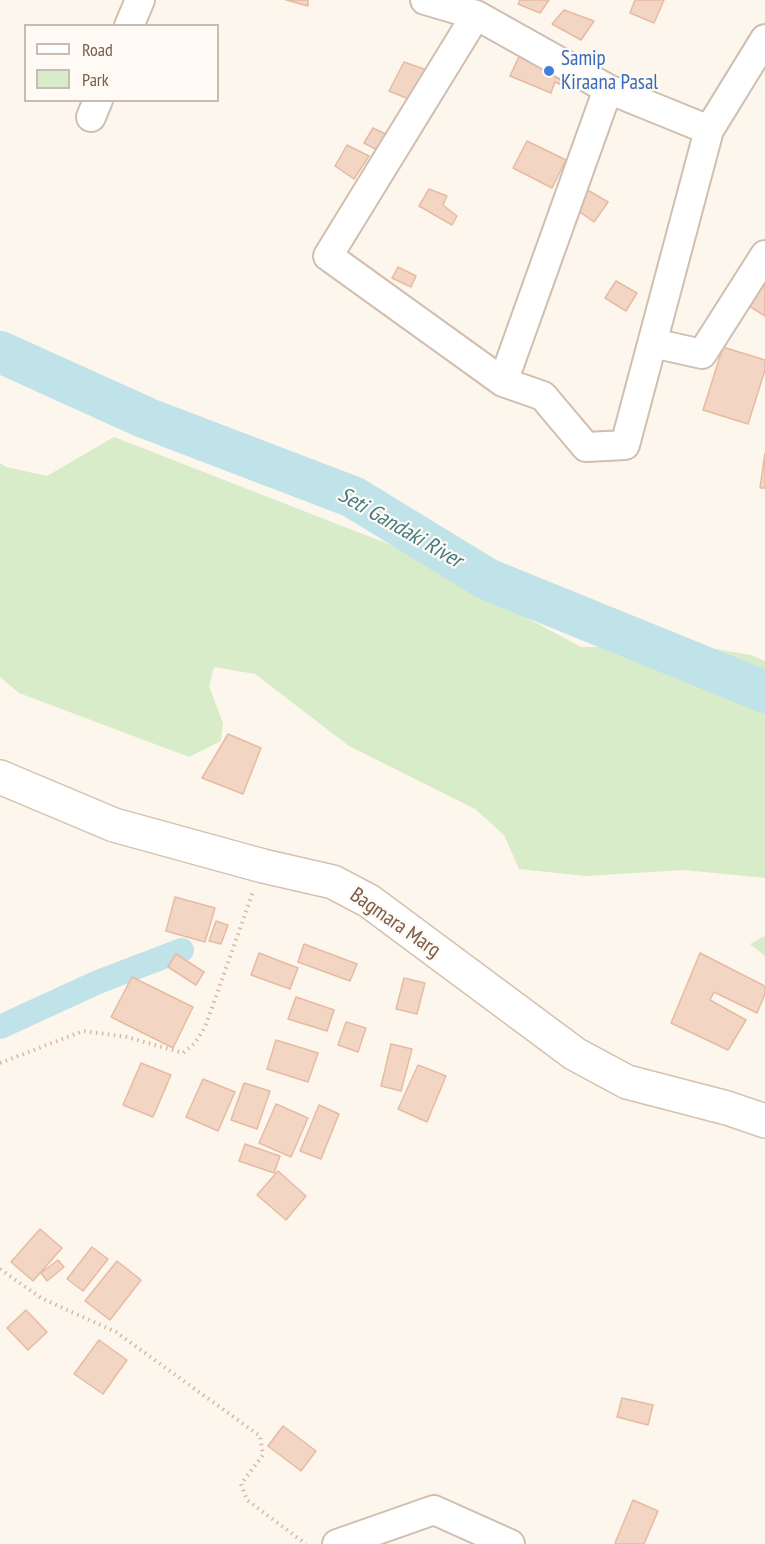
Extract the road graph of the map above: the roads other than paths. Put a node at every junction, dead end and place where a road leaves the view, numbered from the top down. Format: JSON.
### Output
{"nodes":[{"id":1,"x":140,"y":0,"type":"edge"},
{"id":2,"x":424,"y":0,"type":"edge"},
{"id":3,"x":476,"y":15,"type":"junction"},
{"id":4,"x":130,"y":24,"type":"edge"},
{"id":5,"x":765,"y":39,"type":"edge"},
{"id":6,"x":608,"y":89,"type":"junction"},
{"id":7,"x":709,"y":130,"type":"junction"},
{"id":8,"x":765,"y":255,"type":"edge"},
{"id":9,"x":653,"y":343,"type":"junction"},
{"id":10,"x":503,"y":382,"type":"junction"},
{"id":11,"x":0,"y":777,"type":"edge"},
{"id":12,"x":765,"y":1121,"type":"edge"},
{"id":13,"x":337,"y":1544,"type":"edge"},
{"id":14,"x":510,"y":1544,"type":"edge"}],
"edges":[{"from":1,"to":4,"type":"street"},
{"from":2,"to":3,"type":"street"},
{"from":3,"to":6,"type":"street"},
{"from":3,"to":10,"type":"street"},
{"from":5,"to":7,"type":"street"},
{"from":6,"to":7,"type":"street"},
{"from":6,"to":10,"type":"street"},
{"from":7,"to":9,"type":"street"},
{"from":8,"to":9,"type":"street"},
{"from":9,"to":10,"type":"street"},
{"from":11,"to":12,"type":"main road","name":"Bagmara Marg"},
{"from":13,"to":14,"type":"street"}]}
